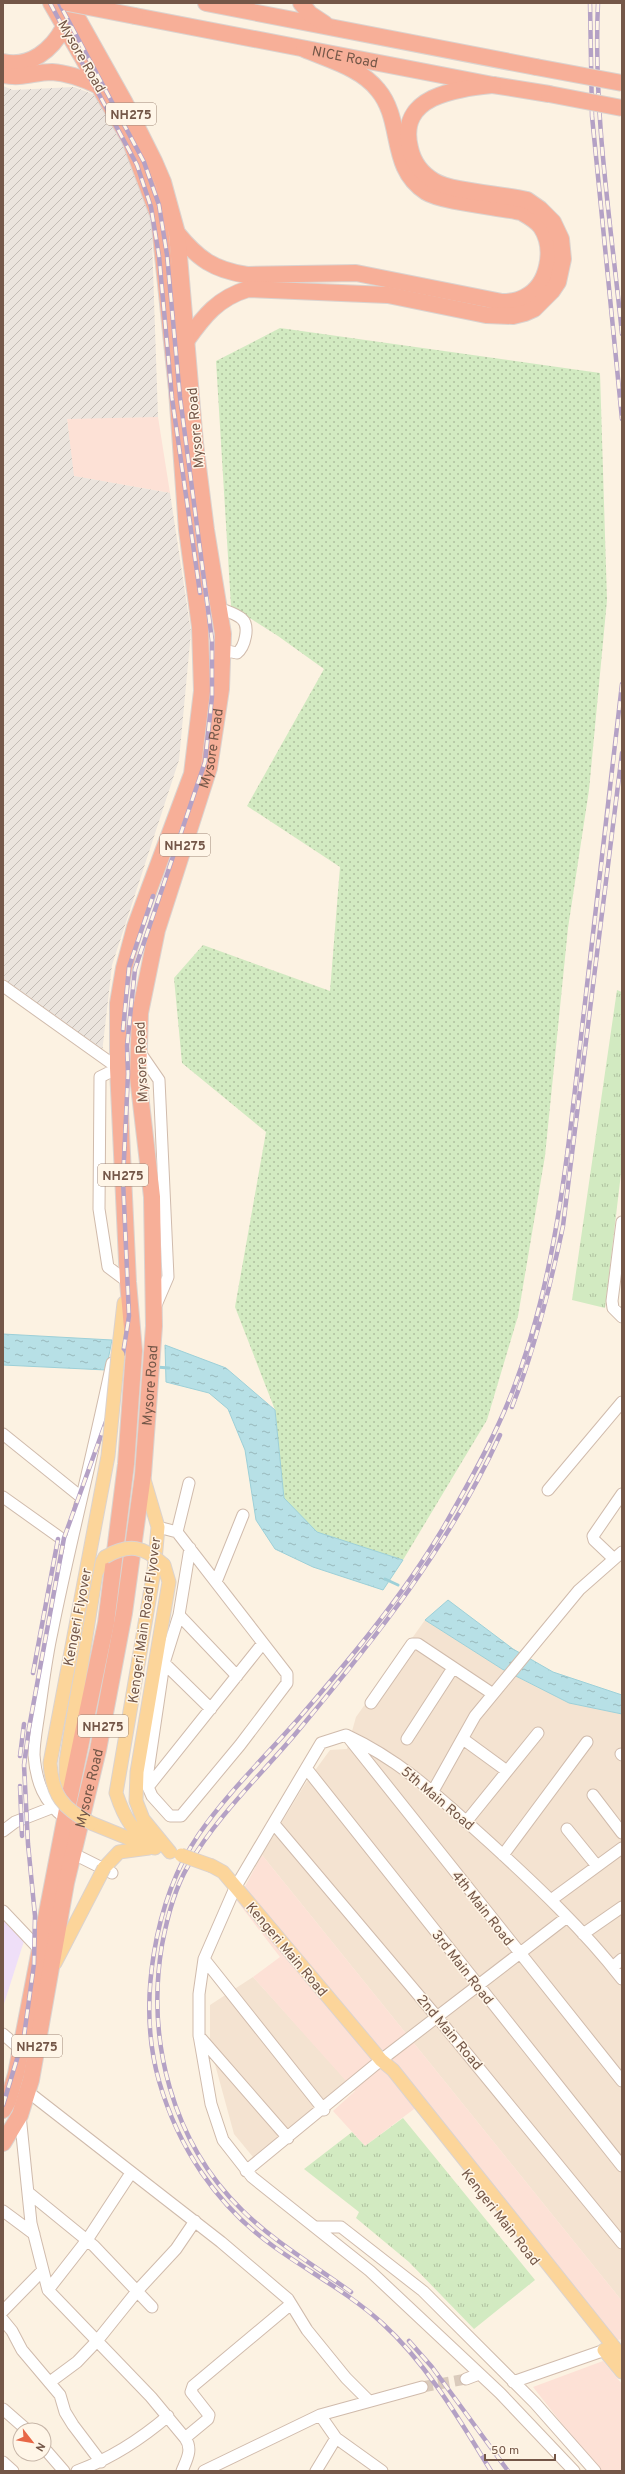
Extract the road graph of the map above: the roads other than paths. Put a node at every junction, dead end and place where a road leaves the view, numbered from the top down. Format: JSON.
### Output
{"nodes":[{"id":1,"x":51,"y":3,"type":"edge"},
{"id":2,"x":69,"y":3,"type":"edge"},
{"id":3,"x":206,"y":3,"type":"edge"},
{"id":4,"x":301,"y":3,"type":"edge"},
{"id":5,"x":64,"y":27,"type":"junction"},
{"id":6,"x":330,"y":27,"type":"junction"},
{"id":7,"x":304,"y":49,"type":"junction"},
{"id":8,"x":3,"y":62,"type":"edge"},
{"id":9,"x":3,"y":75,"type":"edge"},
{"id":10,"x":622,"y":83,"type":"edge"},
{"id":11,"x":493,"y":85,"type":"junction"},
{"id":12,"x":99,"y":86,"type":"junction"},
{"id":13,"x":622,"y":108,"type":"edge"},
{"id":14,"x":177,"y":233,"type":"junction"},
{"id":15,"x":180,"y":340,"type":"junction"},
{"id":16,"x":219,"y":608,"type":"junction"},
{"id":17,"x":200,"y":627,"type":"junction"},
{"id":18,"x":223,"y":634,"type":"junction"},
{"id":19,"x":222,"y":650,"type":"junction"},
{"id":20,"x":3,"y":986,"type":"edge"},
{"id":21,"x":118,"y":1068,"type":"junction"},
{"id":22,"x":622,"y":1222,"type":"edge"},
{"id":23,"x":128,"y":1282,"type":"junction"},
{"id":24,"x":622,"y":1317,"type":"edge"},
{"id":25,"x":124,"y":1350,"type":"junction"},
{"id":26,"x":622,"y":1402,"type":"edge"},
{"id":27,"x":3,"y":1434,"type":"edge"},
{"id":28,"x":143,"y":1475,"type":"junction"},
{"id":29,"x":189,"y":1483,"type":"dead end"},
{"id":30,"x":548,"y":1490,"type":"dead end"},
{"id":31,"x":622,"y":1494,"type":"edge"},
{"id":32,"x":3,"y":1497,"type":"edge"},
{"id":33,"x":81,"y":1497,"type":"junction"},
{"id":34,"x":242,"y":1515,"type":"dead end"},
{"id":35,"x":158,"y":1527,"type":"junction"},
{"id":36,"x":177,"y":1532,"type":"junction"},
{"id":37,"x":69,"y":1544,"type":"junction"},
{"id":38,"x":190,"y":1548,"type":"junction"},
{"id":39,"x":618,"y":1555,"type":"edge"},
{"id":40,"x":216,"y":1582,"type":"junction"},
{"id":41,"x":179,"y":1616,"type":"junction"},
{"id":42,"x":263,"y":1643,"type":"junction"},
{"id":43,"x":164,"y":1663,"type":"junction"},
{"id":44,"x":453,"y":1668,"type":"junction"},
{"id":45,"x":237,"y":1676,"type":"junction"},
{"id":46,"x":493,"y":1694,"type":"junction"},
{"id":47,"x":371,"y":1703,"type":"dead end"},
{"id":48,"x":211,"y":1709,"type":"junction"},
{"id":49,"x":538,"y":1733,"type":"dead end"},
{"id":50,"x":346,"y":1735,"type":"junction"},
{"id":51,"x":463,"y":1738,"type":"junction"},
{"id":52,"x":407,"y":1740,"type":"dead end"},
{"id":53,"x":587,"y":1742,"type":"dead end"},
{"id":54,"x":139,"y":1762,"type":"joint"},
{"id":55,"x":306,"y":1768,"type":"junction"},
{"id":56,"x":507,"y":1771,"type":"junction"},
{"id":57,"x":148,"y":1787,"type":"junction"},
{"id":58,"x":433,"y":1791,"type":"junction"},
{"id":59,"x":593,"y":1795,"type":"dead end"},
{"id":60,"x":51,"y":1808,"type":"junction"},
{"id":61,"x":66,"y":1811,"type":"junction"},
{"id":62,"x":466,"y":1822,"type":"junction"},
{"id":63,"x":274,"y":1824,"type":"junction"},
{"id":64,"x":567,"y":1828,"type":"dead end"},
{"id":65,"x":3,"y":1831,"type":"edge"},
{"id":66,"x":622,"y":1833,"type":"edge"},
{"id":67,"x":129,"y":1838,"type":"junction"},
{"id":68,"x":155,"y":1848,"type":"junction"},
{"id":69,"x":622,"y":1848,"type":"edge"},
{"id":70,"x":175,"y":1853,"type":"junction"},
{"id":71,"x":74,"y":1854,"type":"junction"},
{"id":72,"x":503,"y":1855,"type":"junction"},
{"id":73,"x":597,"y":1866,"type":"junction"},
{"id":74,"x":112,"y":1874,"type":"dead end"},
{"id":75,"x":60,"y":1881,"type":"junction"},
{"id":76,"x":235,"y":1888,"type":"junction"},
{"id":77,"x":551,"y":1900,"type":"junction"},
{"id":78,"x":622,"y":1907,"type":"edge"},
{"id":79,"x":3,"y":1911,"type":"edge"},
{"id":80,"x":567,"y":1918,"type":"junction"},
{"id":81,"x":583,"y":1934,"type":"junction"},
{"id":82,"x":40,"y":1950,"type":"junction"},
{"id":83,"x":519,"y":1953,"type":"junction"},
{"id":84,"x":204,"y":1959,"type":"junction"},
{"id":85,"x":617,"y":1965,"type":"edge"},
{"id":86,"x":49,"y":1975,"type":"junction"},
{"id":87,"x":622,"y":1979,"type":"edge"},
{"id":88,"x":477,"y":1985,"type":"junction"},
{"id":89,"x":437,"y":2016,"type":"junction"},
{"id":90,"x":3,"y":2034,"type":"edge"},
{"id":91,"x":199,"y":2035,"type":"junction"},
{"id":92,"x":20,"y":2049,"type":"junction"},
{"id":93,"x":381,"y":2060,"type":"junction"},
{"id":94,"x":622,"y":2081,"type":"edge"},
{"id":95,"x":27,"y":2091,"type":"junction"},
{"id":96,"x":3,"y":2110,"type":"edge"},
{"id":97,"x":324,"y":2110,"type":"junction"},
{"id":98,"x":20,"y":2115,"type":"junction"},
{"id":99,"x":288,"y":2138,"type":"junction"},
{"id":100,"x":3,"y":2143,"type":"edge"},
{"id":101,"x":622,"y":2166,"type":"edge"},
{"id":102,"x":246,"y":2171,"type":"junction"},
{"id":103,"x":131,"y":2173,"type":"junction"},
{"id":104,"x":29,"y":2193,"type":"junction"},
{"id":105,"x":3,"y":2210,"type":"edge"},
{"id":106,"x":195,"y":2221,"type":"junction"},
{"id":107,"x":317,"y":2227,"type":"junction"},
{"id":108,"x":34,"y":2234,"type":"junction"},
{"id":109,"x":87,"y":2240,"type":"junction"},
{"id":110,"x":622,"y":2243,"type":"edge"},
{"id":111,"x":43,"y":2270,"type":"junction"},
{"id":112,"x":48,"y":2290,"type":"junction"},
{"id":113,"x":138,"y":2290,"type":"junction"},
{"id":114,"x":291,"y":2304,"type":"junction"},
{"id":115,"x":152,"y":2307,"type":"dead end"},
{"id":116,"x":3,"y":2311,"type":"edge"},
{"id":117,"x":3,"y":2320,"type":"edge"},
{"id":118,"x":97,"y":2341,"type":"junction"},
{"id":119,"x":616,"y":2350,"type":"edge"},
{"id":120,"x":622,"y":2372,"type":"edge"},
{"id":121,"x":479,"y":2374,"type":"junction"},
{"id":122,"x":466,"y":2379,"type":"tunnel mouth"},
{"id":123,"x":50,"y":2382,"type":"junction"},
{"id":124,"x":513,"y":2382,"type":"junction"},
{"id":125,"x":422,"y":2387,"type":"tunnel mouth"},
{"id":126,"x":368,"y":2400,"type":"junction"},
{"id":127,"x":4,"y":2412,"type":"edge"},
{"id":128,"x":168,"y":2416,"type":"junction"},
{"id":129,"x":320,"y":2416,"type":"junction"},
{"id":130,"x":17,"y":2422,"type":"edge"},
{"id":131,"x":185,"y":2438,"type":"junction"},
{"id":132,"x":336,"y":2438,"type":"junction"},
{"id":133,"x":52,"y":2457,"type":"edge"},
{"id":134,"x":3,"y":2462,"type":"edge"},
{"id":135,"x":101,"y":2462,"type":"junction"},
{"id":136,"x":225,"y":2468,"type":"edge"},
{"id":137,"x":13,"y":2471,"type":"edge"},
{"id":138,"x":64,"y":2471,"type":"edge"},
{"id":139,"x":78,"y":2471,"type":"edge"},
{"id":140,"x":182,"y":2471,"type":"edge"},
{"id":141,"x":204,"y":2471,"type":"edge"},
{"id":142,"x":316,"y":2471,"type":"edge"},
{"id":143,"x":382,"y":2471,"type":"edge"},
{"id":144,"x":574,"y":2471,"type":"edge"},
{"id":145,"x":594,"y":2471,"type":"edge"}],
"edges":[{"from":1,"to":5,"type":"highway","name":"Mysore Road","number":"NH275"},
{"from":2,"to":7,"type":"highway","name":"NICE Road","bridge":true},
{"from":2,"to":14,"type":"highway","name":"Mysore Road","number":"NH275"},
{"from":3,"to":6,"type":"highway","name":"NICE Road"},
{"from":4,"to":6,"type":"highway"},
{"from":5,"to":8,"type":"highway"},
{"from":5,"to":12,"type":"highway","name":"Mysore Road","number":"NH275"},
{"from":6,"to":10,"type":"highway","name":"NICE Road","bridge":true},
{"from":7,"to":11,"type":"highway","name":"NICE Road"},
{"from":7,"to":14,"type":"highway"},
{"from":9,"to":12,"type":"highway"},
{"from":11,"to":13,"type":"highway","name":"NICE Road","bridge":true},
{"from":11,"to":15,"type":"highway"},
{"from":12,"to":15,"type":"highway","name":"Mysore Road","number":"NH275"},
{"from":14,"to":15,"type":"highway","name":"Mysore Road","number":"NH275"},
{"from":15,"to":16,"type":"highway","name":"Mysore Road","number":"NH275"},
{"from":15,"to":17,"type":"highway","name":"Mysore Road","number":"NH275"},
{"from":16,"to":18,"type":"highway","name":"Mysore Road","number":"NH275"},
{"from":16,"to":19,"type":"street"},
{"from":17,"to":18,"type":"highway"},
{"from":17,"to":21,"type":"highway","name":"Mysore Road","number":"NH275"},
{"from":18,"to":19,"type":"highway","name":"Mysore Road","number":"NH275"},
{"from":19,"to":28,"type":"highway","name":"Mysore Road","number":"NH275"},
{"from":20,"to":21,"type":"street"},
{"from":21,"to":23,"type":"highway","name":"Mysore Road","number":"NH275"},
{"from":21,"to":23,"type":"street"},
{"from":22,"to":24,"type":"street"},
{"from":23,"to":25,"type":"highway","name":"Mysore Road","number":"NH275"},
{"from":25,"to":33,"type":"street"},
{"from":25,"to":61,"type":"highway","name":"Mysore Road","number":"NH275"},
{"from":25,"to":67,"type":"main road","name":"Kengeri Flyover","bridge":true},
{"from":26,"to":30,"type":"street"},
{"from":27,"to":33,"type":"street"},
{"from":28,"to":35,"type":"main road","name":"Kengeri Main Road Flyover"},
{"from":28,"to":71,"type":"highway","name":"Mysore Road","number":"NH275"},
{"from":29,"to":36,"type":"street"},
{"from":31,"to":39,"type":"street"},
{"from":32,"to":37,"type":"street"},
{"from":33,"to":37,"type":"street"},
{"from":34,"to":40,"type":"street"},
{"from":35,"to":36,"type":"street"},
{"from":35,"to":67,"type":"main road","name":"Kengeri Main Road Flyover"},
{"from":36,"to":38,"type":"street"},
{"from":37,"to":60,"type":"street"},
{"from":38,"to":40,"type":"street"},
{"from":38,"to":41,"type":"street"},
{"from":39,"to":46,"type":"street"},
{"from":40,"to":42,"type":"street"},
{"from":41,"to":43,"type":"street"},
{"from":41,"to":45,"type":"street"},
{"from":42,"to":45,"type":"street"},
{"from":42,"to":57,"type":"street"},
{"from":43,"to":48,"type":"street"},
{"from":43,"to":57,"type":"street"},
{"from":44,"to":46,"type":"street"},
{"from":44,"to":47,"type":"street"},
{"from":44,"to":52,"type":"street"},
{"from":45,"to":48,"type":"street"},
{"from":46,"to":51,"type":"street"},
{"from":48,"to":57,"type":"street"},
{"from":49,"to":56,"type":"street"},
{"from":50,"to":55,"type":"street"},
{"from":50,"to":58,"type":"street","name":"5th Main Road"},
{"from":50,"to":83,"type":"street","name":"4th Main Road"},
{"from":51,"to":56,"type":"street"},
{"from":51,"to":58,"type":"street"},
{"from":53,"to":72,"type":"street"},
{"from":54,"to":61,"type":"main road","name":"Kengeri Flyover","bridge":true},
{"from":54,"to":70,"type":"main road","name":"Kengeri Main Road"},
{"from":55,"to":63,"type":"street"},
{"from":55,"to":88,"type":"street","name":"3rd Main Road"},
{"from":56,"to":62,"type":"street"},
{"from":58,"to":62,"type":"street","name":"5th Main Road"},
{"from":59,"to":66,"type":"street"},
{"from":60,"to":61,"type":"street"},
{"from":60,"to":65,"type":"street"},
{"from":61,"to":75,"type":"highway","name":"Mysore Road","number":"NH275"},
{"from":62,"to":72,"type":"street","name":"5th Main Road"},
{"from":63,"to":76,"type":"street"},
{"from":63,"to":89,"type":"street","name":"2nd Main Road"},
{"from":64,"to":73,"type":"street"},
{"from":67,"to":68,"type":"main road","name":"Kengeri Main Road Flyover"},
{"from":67,"to":68,"type":"main road"},
{"from":67,"to":86,"type":"main road","bridge":true},
{"from":68,"to":70,"type":"main road"},
{"from":69,"to":73,"type":"street"},
{"from":70,"to":76,"type":"main road","name":"Kengeri Main Road","bridge":true},
{"from":71,"to":74,"type":"street"},
{"from":71,"to":75,"type":"highway","name":"Mysore Road","number":"NH275"},
{"from":72,"to":77,"type":"street","name":"5th Main Road"},
{"from":73,"to":77,"type":"street"},
{"from":75,"to":82,"type":"highway","name":"Mysore Road","number":"NH275"},
{"from":75,"to":86,"type":"highway","name":"Mysore Road","number":"NH275"},
{"from":76,"to":84,"type":"street"},
{"from":76,"to":93,"type":"main road","name":"Kengeri Main Road"},
{"from":77,"to":80,"type":"street","name":"5th Main Road"},
{"from":78,"to":81,"type":"street"},
{"from":79,"to":82,"type":"street"},
{"from":80,"to":81,"type":"street","name":"5th Main Road"},
{"from":80,"to":83,"type":"street"},
{"from":81,"to":85,"type":"street","name":"5th Main Road"},
{"from":82,"to":92,"type":"highway","name":"Mysore Road","number":"NH275"},
{"from":83,"to":88,"type":"street"},
{"from":83,"to":94,"type":"street","name":"4th Main Road"},
{"from":84,"to":91,"type":"street"},
{"from":84,"to":97,"type":"street"},
{"from":85,"to":87,"type":"street","name":"5th Main Road"},
{"from":86,"to":95,"type":"highway","name":"Mysore Road","number":"NH275"},
{"from":88,"to":89,"type":"street"},
{"from":88,"to":101,"type":"street","name":"3rd Main Road"},
{"from":89,"to":93,"type":"street"},
{"from":89,"to":110,"type":"street","name":"2nd Main Road"},
{"from":90,"to":92,"type":"street"},
{"from":91,"to":99,"type":"street"},
{"from":91,"to":102,"type":"street"},
{"from":92,"to":96,"type":"highway","name":"Mysore Road","number":"NH275"},
{"from":93,"to":97,"type":"street"},
{"from":93,"to":119,"type":"main road","name":"Kengeri Main Road"},
{"from":95,"to":98,"type":"highway","name":"Mysore Road","number":"NH275"},
{"from":95,"to":103,"type":"street"},
{"from":97,"to":99,"type":"street"},
{"from":98,"to":100,"type":"highway","name":"Mysore Road","number":"NH275"},
{"from":98,"to":104,"type":"street"},
{"from":99,"to":102,"type":"street"},
{"from":102,"to":107,"type":"street"},
{"from":103,"to":106,"type":"street"},
{"from":103,"to":109,"type":"street"},
{"from":104,"to":108,"type":"street"},
{"from":104,"to":109,"type":"street"},
{"from":105,"to":108,"type":"street"},
{"from":106,"to":113,"type":"street"},
{"from":106,"to":114,"type":"street"},
{"from":107,"to":121,"type":"street"},
{"from":107,"to":124,"type":"street"},
{"from":108,"to":111,"type":"street"},
{"from":109,"to":112,"type":"street"},
{"from":109,"to":113,"type":"street"},
{"from":111,"to":112,"type":"street"},
{"from":111,"to":116,"type":"street"},
{"from":112,"to":118,"type":"street"},
{"from":113,"to":115,"type":"street"},
{"from":113,"to":118,"type":"street"},
{"from":114,"to":126,"type":"street"},
{"from":114,"to":131,"type":"street"},
{"from":117,"to":123,"type":"street"},
{"from":118,"to":123,"type":"street"},
{"from":118,"to":128,"type":"street"},
{"from":119,"to":120,"type":"main road","name":"Kengeri Main Road"},
{"from":119,"to":124,"type":"street"},
{"from":121,"to":122,"type":"street"},
{"from":121,"to":144,"type":"street"},
{"from":123,"to":135,"type":"street"},
{"from":124,"to":145,"type":"street"},
{"from":125,"to":126,"type":"street"},
{"from":126,"to":129,"type":"street"},
{"from":127,"to":130,"type":"street"},
{"from":128,"to":131,"type":"street"},
{"from":128,"to":135,"type":"street"},
{"from":129,"to":132,"type":"street"},
{"from":129,"to":136,"type":"street"},
{"from":131,"to":140,"type":"street"},
{"from":132,"to":142,"type":"street"},
{"from":132,"to":143,"type":"street"},
{"from":133,"to":138,"type":"street"},
{"from":134,"to":137,"type":"street"},
{"from":135,"to":139,"type":"street"},
{"from":136,"to":141,"type":"street"}]}
